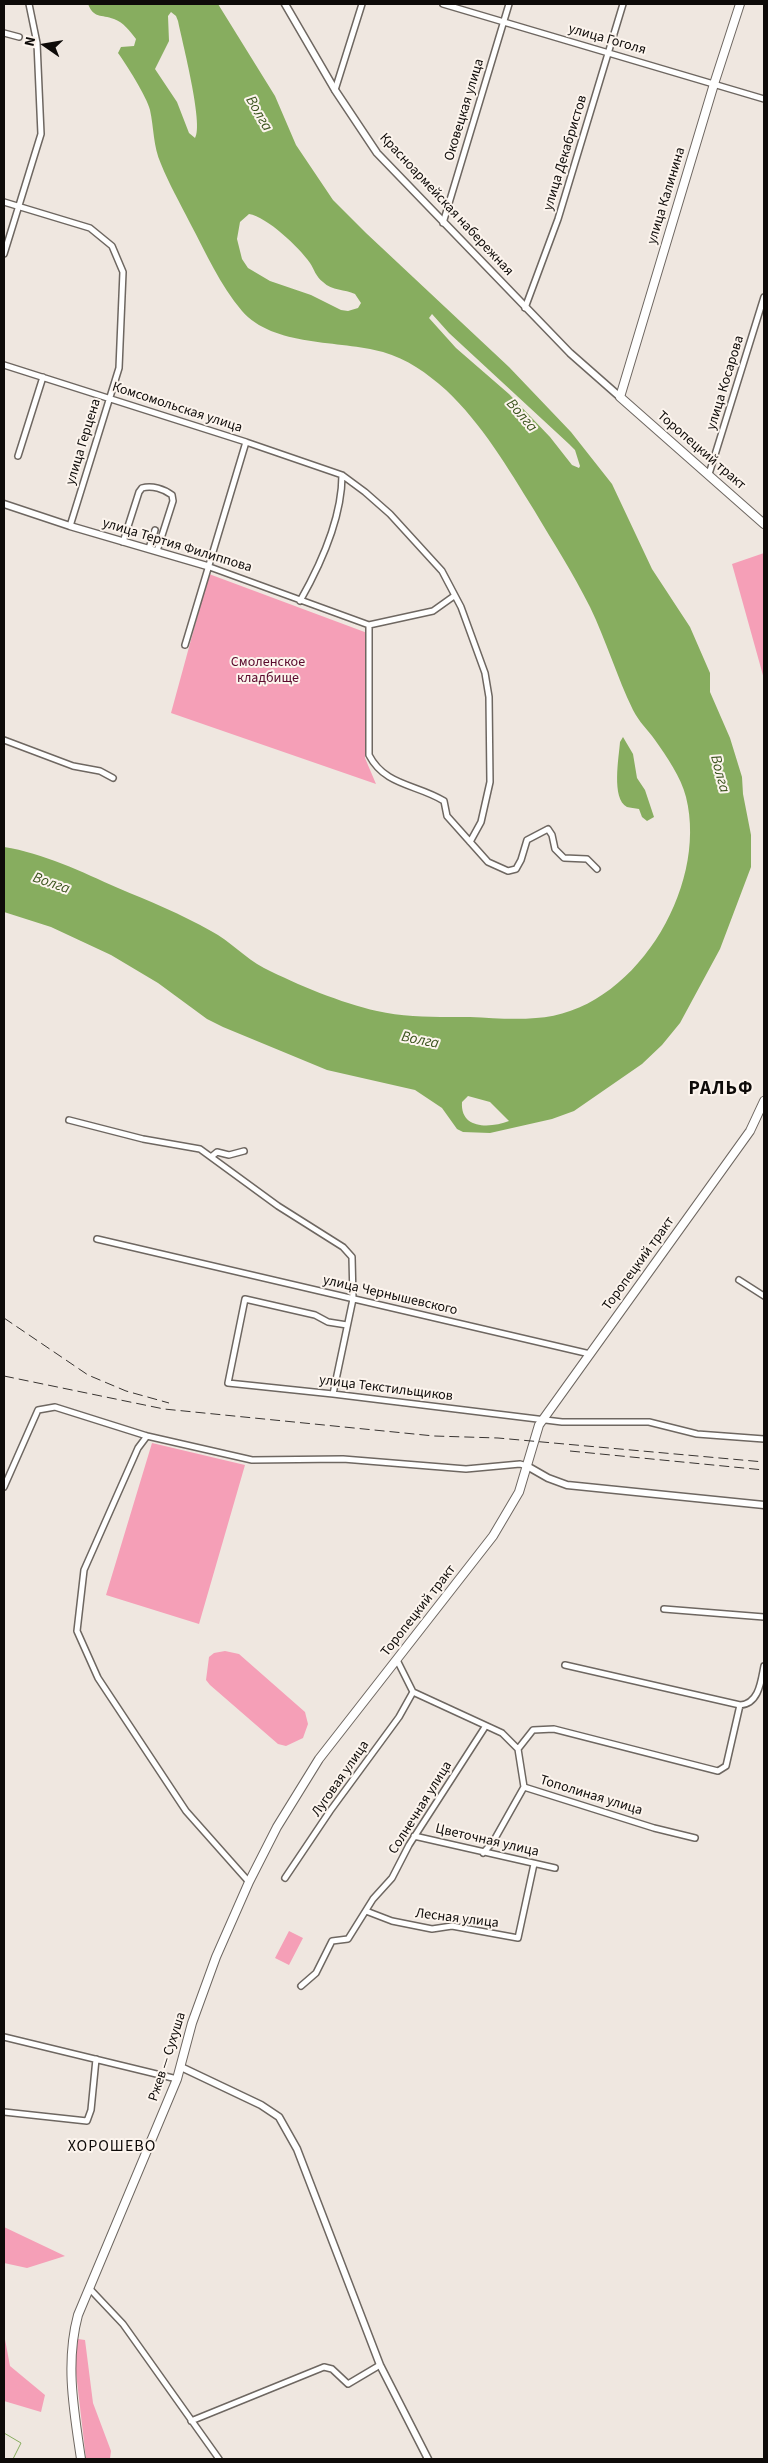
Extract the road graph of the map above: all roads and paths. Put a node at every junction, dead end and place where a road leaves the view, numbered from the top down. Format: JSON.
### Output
{"nodes":[{"id":1,"x":29,"y":4,"type":"edge"},
{"id":2,"x":285,"y":4,"type":"edge"},
{"id":3,"x":362,"y":4,"type":"edge"},
{"id":4,"x":443,"y":4,"type":"edge"},
{"id":5,"x":509,"y":4,"type":"edge"},
{"id":6,"x":623,"y":4,"type":"edge"},
{"id":7,"x":740,"y":4,"type":"edge"},
{"id":8,"x":503,"y":22,"type":"junction"},
{"id":9,"x":4,"y":33,"type":"edge"},
{"id":10,"x":19,"y":37,"type":"dead end"},
{"id":11,"x":608,"y":52,"type":"junction"},
{"id":12,"x":714,"y":84,"type":"junction"},
{"id":13,"x":335,"y":90,"type":"junction"},
{"id":14,"x":764,"y":99,"type":"edge"},
{"id":15,"x":4,"y":202,"type":"edge"},
{"id":16,"x":18,"y":207,"type":"junction"},
{"id":17,"x":443,"y":223,"type":"junction"},
{"id":18,"x":4,"y":254,"type":"edge"},
{"id":19,"x":764,"y":297,"type":"edge"},
{"id":20,"x":525,"y":308,"type":"junction"},
{"id":21,"x":4,"y":366,"type":"edge"},
{"id":22,"x":43,"y":377,"type":"junction"},
{"id":23,"x":620,"y":397,"type":"junction"},
{"id":24,"x":109,"y":398,"type":"junction"},
{"id":25,"x":246,"y":442,"type":"junction"},
{"id":26,"x":18,"y":456,"type":"dead end"},
{"id":27,"x":709,"y":474,"type":"junction"},
{"id":28,"x":342,"y":476,"type":"junction"},
{"id":29,"x":4,"y":504,"type":"edge"},
{"id":30,"x":764,"y":524,"type":"edge"},
{"id":31,"x":70,"y":526,"type":"junction"},
{"id":32,"x":155,"y":530,"type":"dead end"},
{"id":33,"x":123,"y":542,"type":"junction"},
{"id":34,"x":149,"y":548,"type":"junction"},
{"id":35,"x":157,"y":551,"type":"junction"},
{"id":36,"x":207,"y":566,"type":"junction"},
{"id":37,"x":454,"y":596,"type":"junction"},
{"id":38,"x":300,"y":601,"type":"junction"},
{"id":39,"x":370,"y":625,"type":"junction"},
{"id":40,"x":185,"y":645,"type":"dead end"},
{"id":41,"x":4,"y":740,"type":"edge"},
{"id":42,"x":113,"y":778,"type":"dead end"},
{"id":43,"x":470,"y":842,"type":"junction"},
{"id":44,"x":597,"y":869,"type":"dead end"},
{"id":45,"x":764,"y":1101,"type":"edge"},
{"id":46,"x":761,"y":1116,"type":"edge"},
{"id":47,"x":69,"y":1120,"type":"dead end"},
{"id":48,"x":244,"y":1151,"type":"dead end"},
{"id":49,"x":211,"y":1157,"type":"junction"},
{"id":50,"x":97,"y":1239,"type":"dead end"},
{"id":51,"x":739,"y":1280,"type":"dead end"},
{"id":52,"x":764,"y":1296,"type":"edge"},
{"id":53,"x":353,"y":1299,"type":"junction"},
{"id":54,"x":348,"y":1325,"type":"junction"},
{"id":55,"x":590,"y":1354,"type":"junction"},
{"id":56,"x":333,"y":1394,"type":"junction"},
{"id":57,"x":542,"y":1420,"type":"junction"},
{"id":58,"x":147,"y":1436,"type":"junction"},
{"id":59,"x":764,"y":1439,"type":"edge"},
{"id":60,"x":527,"y":1466,"type":"junction"},
{"id":61,"x":4,"y":1471,"type":"edge"},
{"id":62,"x":10,"y":1474,"type":"junction"},
{"id":63,"x":4,"y":1487,"type":"edge"},
{"id":64,"x":764,"y":1505,"type":"edge"},
{"id":65,"x":664,"y":1609,"type":"dead end"},
{"id":66,"x":764,"y":1617,"type":"edge"},
{"id":67,"x":397,"y":1660,"type":"junction"},
{"id":68,"x":565,"y":1664,"type":"dead end"},
{"id":69,"x":764,"y":1666,"type":"edge"},
{"id":70,"x":371,"y":1691,"type":"joint"},
{"id":71,"x":413,"y":1692,"type":"junction"},
{"id":72,"x":740,"y":1705,"type":"junction"},
{"id":73,"x":485,"y":1727,"type":"junction"},
{"id":74,"x":518,"y":1749,"type":"junction"},
{"id":75,"x":524,"y":1787,"type":"junction"},
{"id":76,"x":414,"y":1836,"type":"junction"},
{"id":77,"x":695,"y":1838,"type":"dead end"},
{"id":78,"x":483,"y":1853,"type":"junction"},
{"id":79,"x":534,"y":1864,"type":"junction"},
{"id":80,"x":555,"y":1868,"type":"dead end"},
{"id":81,"x":285,"y":1878,"type":"dead end"},
{"id":82,"x":249,"y":1882,"type":"junction"},
{"id":83,"x":366,"y":1911,"type":"junction"},
{"id":84,"x":301,"y":1986,"type":"dead end"},
{"id":85,"x":4,"y":2037,"type":"edge"},
{"id":86,"x":96,"y":2059,"type":"junction"},
{"id":87,"x":181,"y":2067,"type":"junction"},
{"id":88,"x":177,"y":2079,"type":"junction"},
{"id":89,"x":4,"y":2112,"type":"edge"},
{"id":90,"x":89,"y":2288,"type":"junction"},
{"id":91,"x":380,"y":2365,"type":"junction"},
{"id":92,"x":191,"y":2421,"type":"junction"},
{"id":93,"x":81,"y":2459,"type":"edge"},
{"id":94,"x":219,"y":2459,"type":"edge"},
{"id":95,"x":428,"y":2459,"type":"edge"}],
"edges":[{"from":1,"to":16,"type":"street"},
{"from":2,"to":13,"type":"street","name":"Красноармейская набережная"},
{"from":3,"to":13,"type":"street"},
{"from":4,"to":8,"type":"street","name":"улица Гоголя"},
{"from":5,"to":8,"type":"street","name":"Оковецкая улица"},
{"from":6,"to":11,"type":"street","name":"улица Декабристов"},
{"from":7,"to":12,"type":"main road","name":"улица Калинина"},
{"from":8,"to":11,"type":"street","name":"улица Гоголя"},
{"from":8,"to":17,"type":"street","name":"Оковецкая улица"},
{"from":9,"to":10,"type":"street"},
{"from":11,"to":12,"type":"street","name":"улица Гоголя"},
{"from":11,"to":20,"type":"street","name":"улица Декабристов"},
{"from":12,"to":14,"type":"street","name":"улица Гоголя"},
{"from":12,"to":23,"type":"main road","name":"улица Калинина"},
{"from":13,"to":17,"type":"street","name":"Красноармейская набережная"},
{"from":15,"to":16,"type":"street"},
{"from":16,"to":18,"type":"street"},
{"from":16,"to":24,"type":"street","name":"улица Герцена"},
{"from":17,"to":20,"type":"street","name":"Красноармейская набережная"},
{"from":19,"to":27,"type":"street","name":"улица Косарова"},
{"from":20,"to":23,"type":"street","name":"Красноармейская набережная"},
{"from":21,"to":22,"type":"street","name":"Комсомольская улица"},
{"from":22,"to":24,"type":"street","name":"Комсомольская улица"},
{"from":22,"to":26,"type":"street"},
{"from":23,"to":27,"type":"main road","name":"Торопецкий тракт"},
{"from":24,"to":25,"type":"street","name":"Комсомольская улица"},
{"from":24,"to":31,"type":"street","name":"улица Герцена"},
{"from":25,"to":28,"type":"street","name":"Комсомольская улица"},
{"from":25,"to":36,"type":"street"},
{"from":27,"to":30,"type":"main road","name":"Торопецкий тракт"},
{"from":28,"to":37,"type":"street","name":"Комсомольская улица"},
{"from":28,"to":38,"type":"street"},
{"from":29,"to":31,"type":"street","name":"улица Тертия Филиппова"},
{"from":31,"to":33,"type":"street","name":"улица Тертия Филиппова"},
{"from":32,"to":34,"type":"street"},
{"from":33,"to":34,"type":"street","name":"улица Тертия Филиппова"},
{"from":33,"to":35,"type":"street"},
{"from":34,"to":35,"type":"street","name":"улица Тертия Филиппова"},
{"from":35,"to":36,"type":"street","name":"улица Тертия Филиппова"},
{"from":36,"to":38,"type":"street","name":"улица Тертия Филиппова"},
{"from":36,"to":40,"type":"street"},
{"from":37,"to":39,"type":"street"},
{"from":37,"to":43,"type":"street","name":"Комсомольская улица"},
{"from":38,"to":39,"type":"street","name":"улица Тертия Филиппова"},
{"from":39,"to":43,"type":"street"},
{"from":41,"to":42,"type":"street"},
{"from":43,"to":44,"type":"street"},
{"from":45,"to":46,"type":"main road","name":"Торопецкий тракт"},
{"from":46,"to":55,"type":"main road","name":"Торопецкий тракт"},
{"from":47,"to":49,"type":"street"},
{"from":48,"to":49,"type":"street"},
{"from":49,"to":53,"type":"street"},
{"from":50,"to":53,"type":"street","name":"улица Чернышевского"},
{"from":51,"to":52,"type":"street"},
{"from":53,"to":54,"type":"street"},
{"from":53,"to":55,"type":"street","name":"улица Чернышевского"},
{"from":54,"to":56,"type":"street"},
{"from":54,"to":56,"type":"street","name":"улица Текстильщиков"},
{"from":55,"to":57,"type":"main road","name":"Торопецкий тракт"},
{"from":56,"to":57,"type":"street","name":"улица Текстильщиков"},
{"from":57,"to":59,"type":"street","name":"улица Текстильщиков"},
{"from":57,"to":60,"type":"main road","name":"Торопецкий тракт"},
{"from":58,"to":60,"type":"street"},
{"from":58,"to":62,"type":"street"},
{"from":58,"to":82,"type":"street"},
{"from":60,"to":64,"type":"street"},
{"from":60,"to":67,"type":"main road","name":"Торопецкий тракт"},
{"from":61,"to":62,"type":"street"},
{"from":62,"to":63,"type":"street"},
{"from":65,"to":66,"type":"street"},
{"from":67,"to":70,"type":"main road","name":"Торопецкий тракт"},
{"from":67,"to":71,"type":"street"},
{"from":68,"to":72,"type":"street"},
{"from":69,"to":72,"type":"street"},
{"from":70,"to":82,"type":"main road","name":"Ржев — Сухуша"},
{"from":71,"to":73,"type":"street"},
{"from":71,"to":81,"type":"street","name":"Луговая улица"},
{"from":72,"to":74,"type":"street"},
{"from":73,"to":74,"type":"street"},
{"from":73,"to":76,"type":"street","name":"Солнечная улица"},
{"from":74,"to":75,"type":"street","name":"Тополиная улица"},
{"from":75,"to":77,"type":"street","name":"Тополиная улица"},
{"from":75,"to":78,"type":"street"},
{"from":76,"to":78,"type":"street","name":"Цветочная улица"},
{"from":76,"to":83,"type":"street","name":"Солнечная улица"},
{"from":78,"to":79,"type":"street","name":"Цветочная улица"},
{"from":79,"to":80,"type":"street","name":"Цветочная улица"},
{"from":79,"to":83,"type":"street","name":"Лесная улица"},
{"from":82,"to":87,"type":"main road","name":"Ржев — Сухуша"},
{"from":83,"to":84,"type":"street","name":"Солнечная улица"},
{"from":85,"to":86,"type":"street"},
{"from":86,"to":88,"type":"street"},
{"from":86,"to":89,"type":"street"},
{"from":87,"to":88,"type":"main road","name":"Ржев — Сухуша"},
{"from":87,"to":91,"type":"street"},
{"from":88,"to":90,"type":"main road","name":"Ржев — Сухуша"},
{"from":90,"to":92,"type":"street"},
{"from":90,"to":93,"type":"main road","name":"Ржев — Сухуша"},
{"from":91,"to":92,"type":"street"},
{"from":91,"to":95,"type":"street"},
{"from":92,"to":94,"type":"street"}]}
